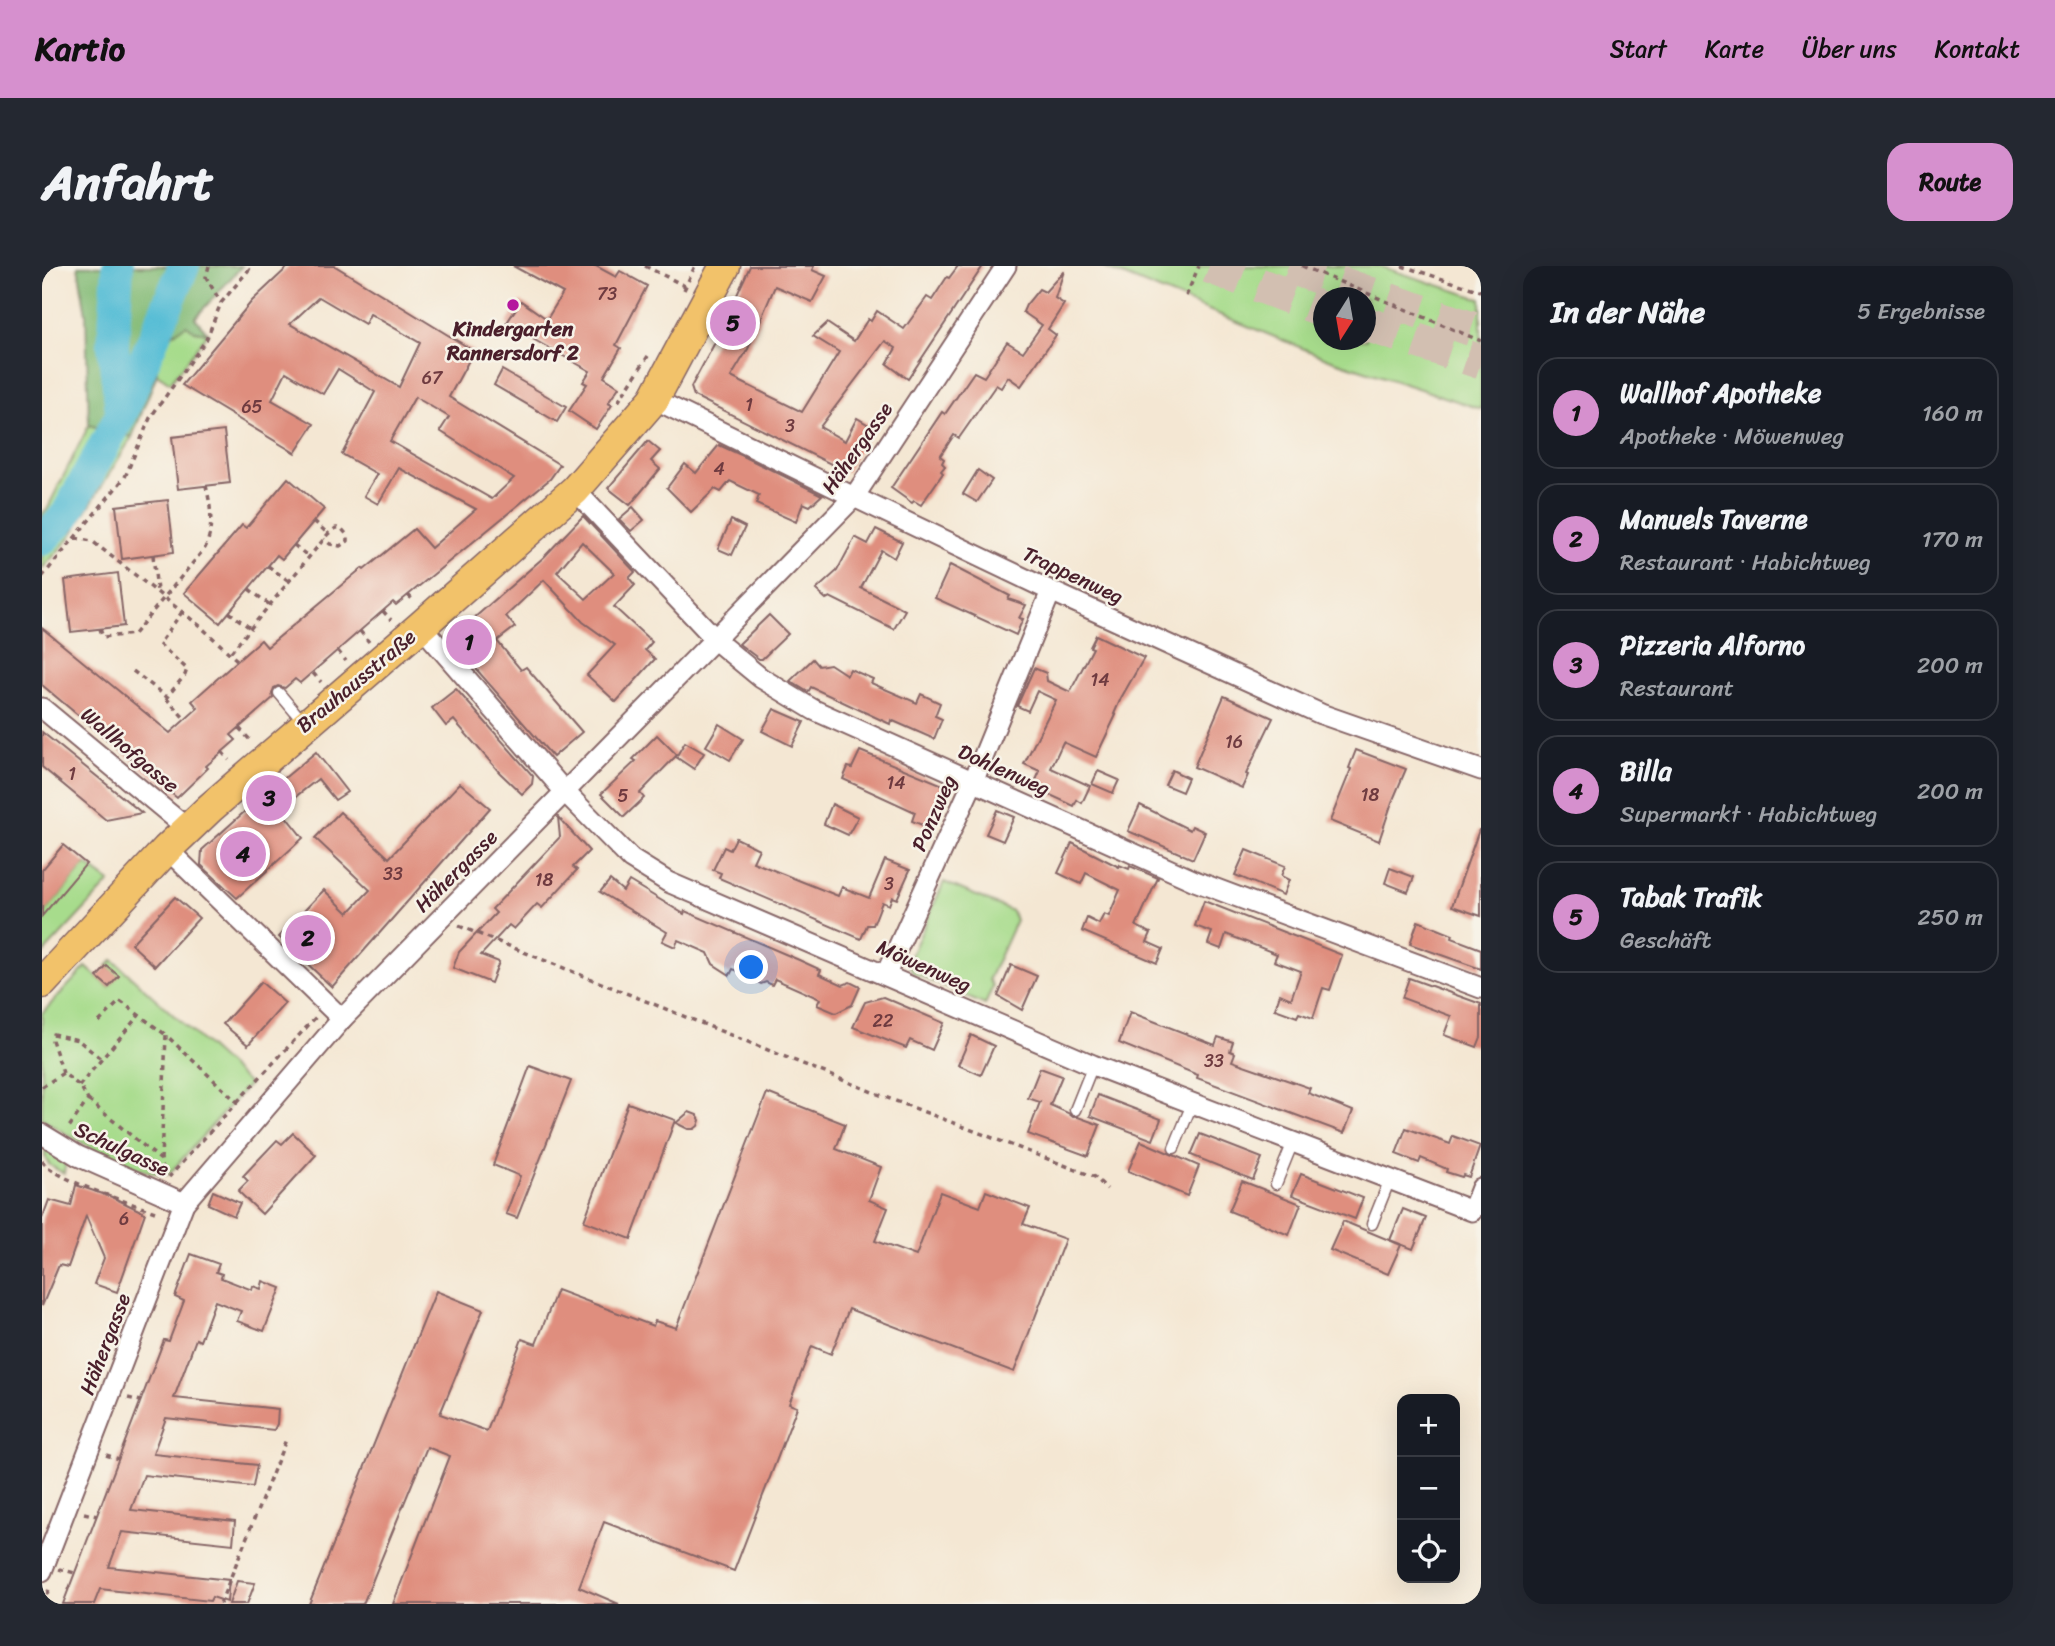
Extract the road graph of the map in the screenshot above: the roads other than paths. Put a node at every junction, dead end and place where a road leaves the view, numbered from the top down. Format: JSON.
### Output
{"nodes":[{"id":1,"x":725,"y":266,"type":"edge"},
{"id":2,"x":1006,"y":266,"type":"edge"},
{"id":3,"x":654,"y":399,"type":"junction"},
{"id":4,"x":575,"y":490,"type":"junction"},
{"id":5,"x":854,"y":497,"type":"junction"},
{"id":6,"x":1051,"y":590,"type":"junction"},
{"id":7,"x":409,"y":617,"type":"junction"},
{"id":8,"x":715,"y":639,"type":"junction"},
{"id":9,"x":279,"y":693,"type":"dead end"},
{"id":10,"x":43,"y":711,"type":"edge"},
{"id":11,"x":305,"y":724,"type":"junction"},
{"id":12,"x":1481,"y":770,"type":"edge"},
{"id":13,"x":973,"y":782,"type":"junction"},
{"id":14,"x":565,"y":792,"type":"junction"},
{"id":15,"x":177,"y":839,"type":"junction"},
{"id":16,"x":886,"y":974,"type":"junction"},
{"id":17,"x":42,"y":983,"type":"edge"},
{"id":18,"x":1481,"y":988,"type":"edge"},
{"id":19,"x":342,"y":1019,"type":"junction"},
{"id":20,"x":1093,"y":1065,"type":"junction"},
{"id":21,"x":1192,"y":1104,"type":"junction"},
{"id":22,"x":1075,"y":1110,"type":"dead end"},
{"id":23,"x":42,"y":1134,"type":"edge"},
{"id":24,"x":1293,"y":1142,"type":"junction"},
{"id":25,"x":1174,"y":1148,"type":"dead end"},
{"id":26,"x":1390,"y":1179,"type":"junction"},
{"id":27,"x":1276,"y":1184,"type":"dead end"},
{"id":28,"x":1481,"y":1188,"type":"edge"},
{"id":29,"x":184,"y":1203,"type":"junction"},
{"id":30,"x":1372,"y":1224,"type":"dead end"},
{"id":31,"x":51,"y":1573,"type":"edge"}],
"edges":[{"from":1,"to":3,"type":"main road","name":"Brauhausstraße"},
{"from":2,"to":5,"type":"street","name":"Hähergasse"},
{"from":3,"to":4,"type":"main road","name":"Brauhausstraße"},
{"from":3,"to":5,"type":"street","name":"Trappenweg"},
{"from":4,"to":7,"type":"main road","name":"Brauhausstraße"},
{"from":4,"to":8,"type":"street","name":"Dohlenweg"},
{"from":5,"to":6,"type":"street","name":"Trappenweg"},
{"from":5,"to":8,"type":"street","name":"Hähergasse"},
{"from":6,"to":12,"type":"street","name":"Trappenweg"},
{"from":6,"to":13,"type":"street","name":"Ponzweg"},
{"from":7,"to":11,"type":"main road","name":"Brauhausstraße"},
{"from":7,"to":14,"type":"street","name":"Möwenweg"},
{"from":8,"to":13,"type":"street","name":"Dohlenweg"},
{"from":8,"to":14,"type":"street","name":"Hähergasse"},
{"from":9,"to":11,"type":"lane"},
{"from":10,"to":15,"type":"street","name":"Wallhofgasse"},
{"from":11,"to":15,"type":"main road","name":"Brauhausstraße"},
{"from":13,"to":16,"type":"street","name":"Ponzweg"},
{"from":13,"to":18,"type":"street","name":"Dohlenweg"},
{"from":14,"to":16,"type":"street","name":"Möwenweg"},
{"from":14,"to":19,"type":"street","name":"Hähergasse"},
{"from":15,"to":17,"type":"main road","name":"Brauhausstraße"},
{"from":15,"to":19,"type":"street","name":"Wallhofgasse"},
{"from":16,"to":20,"type":"street","name":"Möwenweg"},
{"from":19,"to":29,"type":"street","name":"Hähergasse"},
{"from":20,"to":21,"type":"street","name":"Möwenweg"},
{"from":20,"to":22,"type":"lane"},
{"from":21,"to":24,"type":"street","name":"Möwenweg"},
{"from":21,"to":25,"type":"lane"},
{"from":23,"to":29,"type":"street","name":"Schulgasse"},
{"from":24,"to":26,"type":"street","name":"Möwenweg"},
{"from":24,"to":27,"type":"lane"},
{"from":26,"to":28,"type":"street","name":"Möwenweg"},
{"from":26,"to":30,"type":"lane"},
{"from":29,"to":31,"type":"street","name":"Hähergasse"}]}
